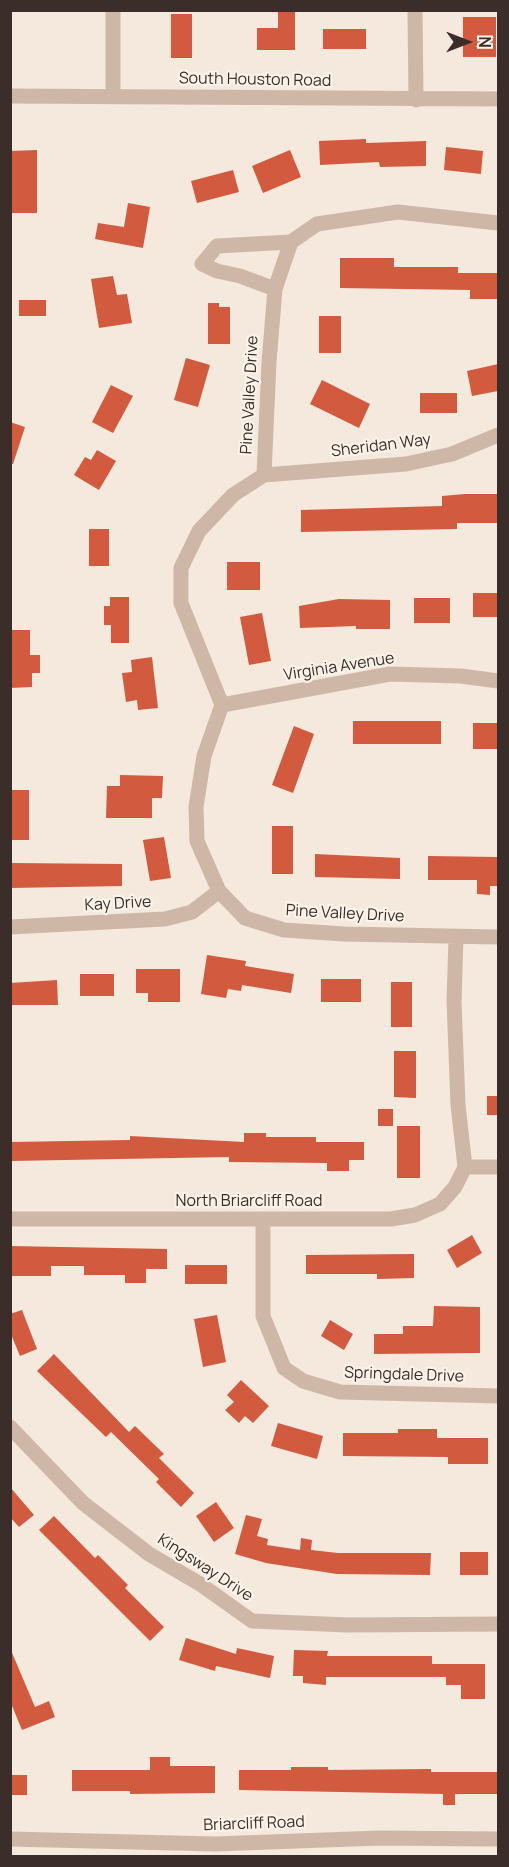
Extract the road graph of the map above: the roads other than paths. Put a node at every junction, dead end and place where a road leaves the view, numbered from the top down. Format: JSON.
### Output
{"nodes":[{"id":1,"x":113,"y":10,"type":"edge"},
{"id":2,"x":415,"y":10,"type":"edge"},
{"id":3,"x":10,"y":96,"type":"edge"},
{"id":4,"x":113,"y":96,"type":"junction"},
{"id":5,"x":498,"y":99,"type":"edge"},
{"id":6,"x":416,"y":100,"type":"junction"},
{"id":7,"x":498,"y":223,"type":"edge"},
{"id":8,"x":291,"y":243,"type":"junction"},
{"id":9,"x":275,"y":289,"type":"junction"},
{"id":10,"x":498,"y":435,"type":"edge"},
{"id":11,"x":264,"y":475,"type":"junction"},
{"id":12,"x":498,"y":681,"type":"edge"},
{"id":13,"x":222,"y":705,"type":"junction"},
{"id":14,"x":219,"y":891,"type":"junction"},
{"id":15,"x":10,"y":927,"type":"edge"},
{"id":16,"x":456,"y":937,"type":"junction"},
{"id":17,"x":498,"y":937,"type":"edge"},
{"id":18,"x":465,"y":1167,"type":"junction"},
{"id":19,"x":498,"y":1167,"type":"edge"},
{"id":20,"x":10,"y":1219,"type":"edge"},
{"id":21,"x":263,"y":1221,"type":"junction"},
{"id":22,"x":498,"y":1396,"type":"edge"},
{"id":23,"x":10,"y":1427,"type":"edge"},
{"id":24,"x":498,"y":1624,"type":"edge"},
{"id":25,"x":10,"y":1839,"type":"edge"},
{"id":26,"x":498,"y":1839,"type":"edge"}],
"edges":[{"from":1,"to":4,"type":"street"},
{"from":2,"to":6,"type":"street"},
{"from":3,"to":4,"type":"street","name":"South Houston Road"},
{"from":4,"to":6,"type":"street","name":"South Houston Road"},
{"from":5,"to":6,"type":"street","name":"South Houston Road"},
{"from":7,"to":8,"type":"street"},
{"from":8,"to":9,"type":"street","name":"Pine Valley Drive"},
{"from":8,"to":9,"type":"street"},
{"from":9,"to":11,"type":"street","name":"Pine Valley Drive"},
{"from":10,"to":11,"type":"street","name":"Sheridan Way"},
{"from":11,"to":13,"type":"street","name":"Pine Valley Drive"},
{"from":12,"to":13,"type":"street","name":"Virginia Avenue"},
{"from":13,"to":14,"type":"street","name":"Pine Valley Drive"},
{"from":14,"to":15,"type":"street","name":"Kay Drive"},
{"from":14,"to":16,"type":"street","name":"Pine Valley Drive"},
{"from":16,"to":17,"type":"street","name":"Pine Valley Drive"},
{"from":16,"to":18,"type":"street"},
{"from":18,"to":19,"type":"street"},
{"from":18,"to":21,"type":"street","name":"North Briarcliff Road"},
{"from":20,"to":21,"type":"street","name":"North Briarcliff Road"},
{"from":21,"to":22,"type":"street","name":"Springdale Drive"},
{"from":23,"to":24,"type":"street","name":"Kingsway Drive"},
{"from":25,"to":26,"type":"street","name":"Briarcliff Road"}]}
